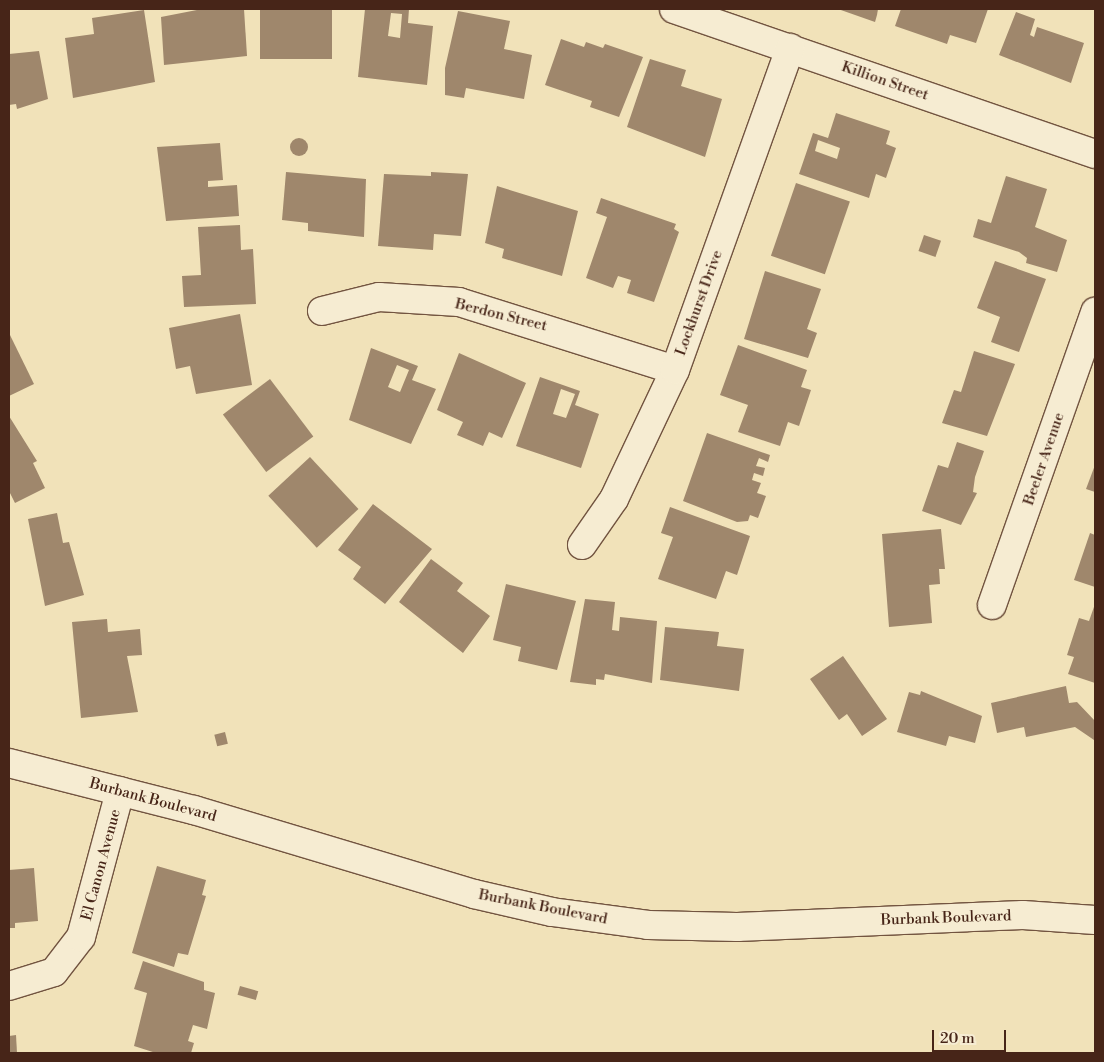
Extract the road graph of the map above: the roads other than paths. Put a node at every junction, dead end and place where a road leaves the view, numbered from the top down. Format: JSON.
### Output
{"nodes":[{"id":1,"x":674,"y":9,"type":"edge"},
{"id":2,"x":790,"y":48,"type":"junction"},
{"id":3,"x":1095,"y":154,"type":"edge"},
{"id":4,"x":322,"y":311,"type":"dead end"},
{"id":5,"x":1095,"y":312,"type":"edge"},
{"id":6,"x":675,"y":370,"type":"junction"},
{"id":7,"x":582,"y":545,"type":"dead end"},
{"id":8,"x":992,"y":605,"type":"dead end"},
{"id":9,"x":9,"y":763,"type":"edge"},
{"id":10,"x":120,"y":790,"type":"junction"},
{"id":11,"x":1095,"y":920,"type":"edge"},
{"id":12,"x":9,"y":986,"type":"edge"}],
"edges":[{"from":1,"to":2,"type":"street","name":"Killion Street"},
{"from":2,"to":3,"type":"street","name":"Killion Street"},
{"from":2,"to":6,"type":"street","name":"Lockhurst Drive"},
{"from":4,"to":6,"type":"street","name":"Berdon Street"},
{"from":5,"to":8,"type":"street","name":"Beeler Avenue"},
{"from":6,"to":7,"type":"street","name":"Lockhurst Drive"},
{"from":9,"to":10,"type":"street","name":"Burbank Boulevard"},
{"from":10,"to":11,"type":"street","name":"Burbank Boulevard"},
{"from":10,"to":12,"type":"street","name":"El Canon Avenue"}]}
